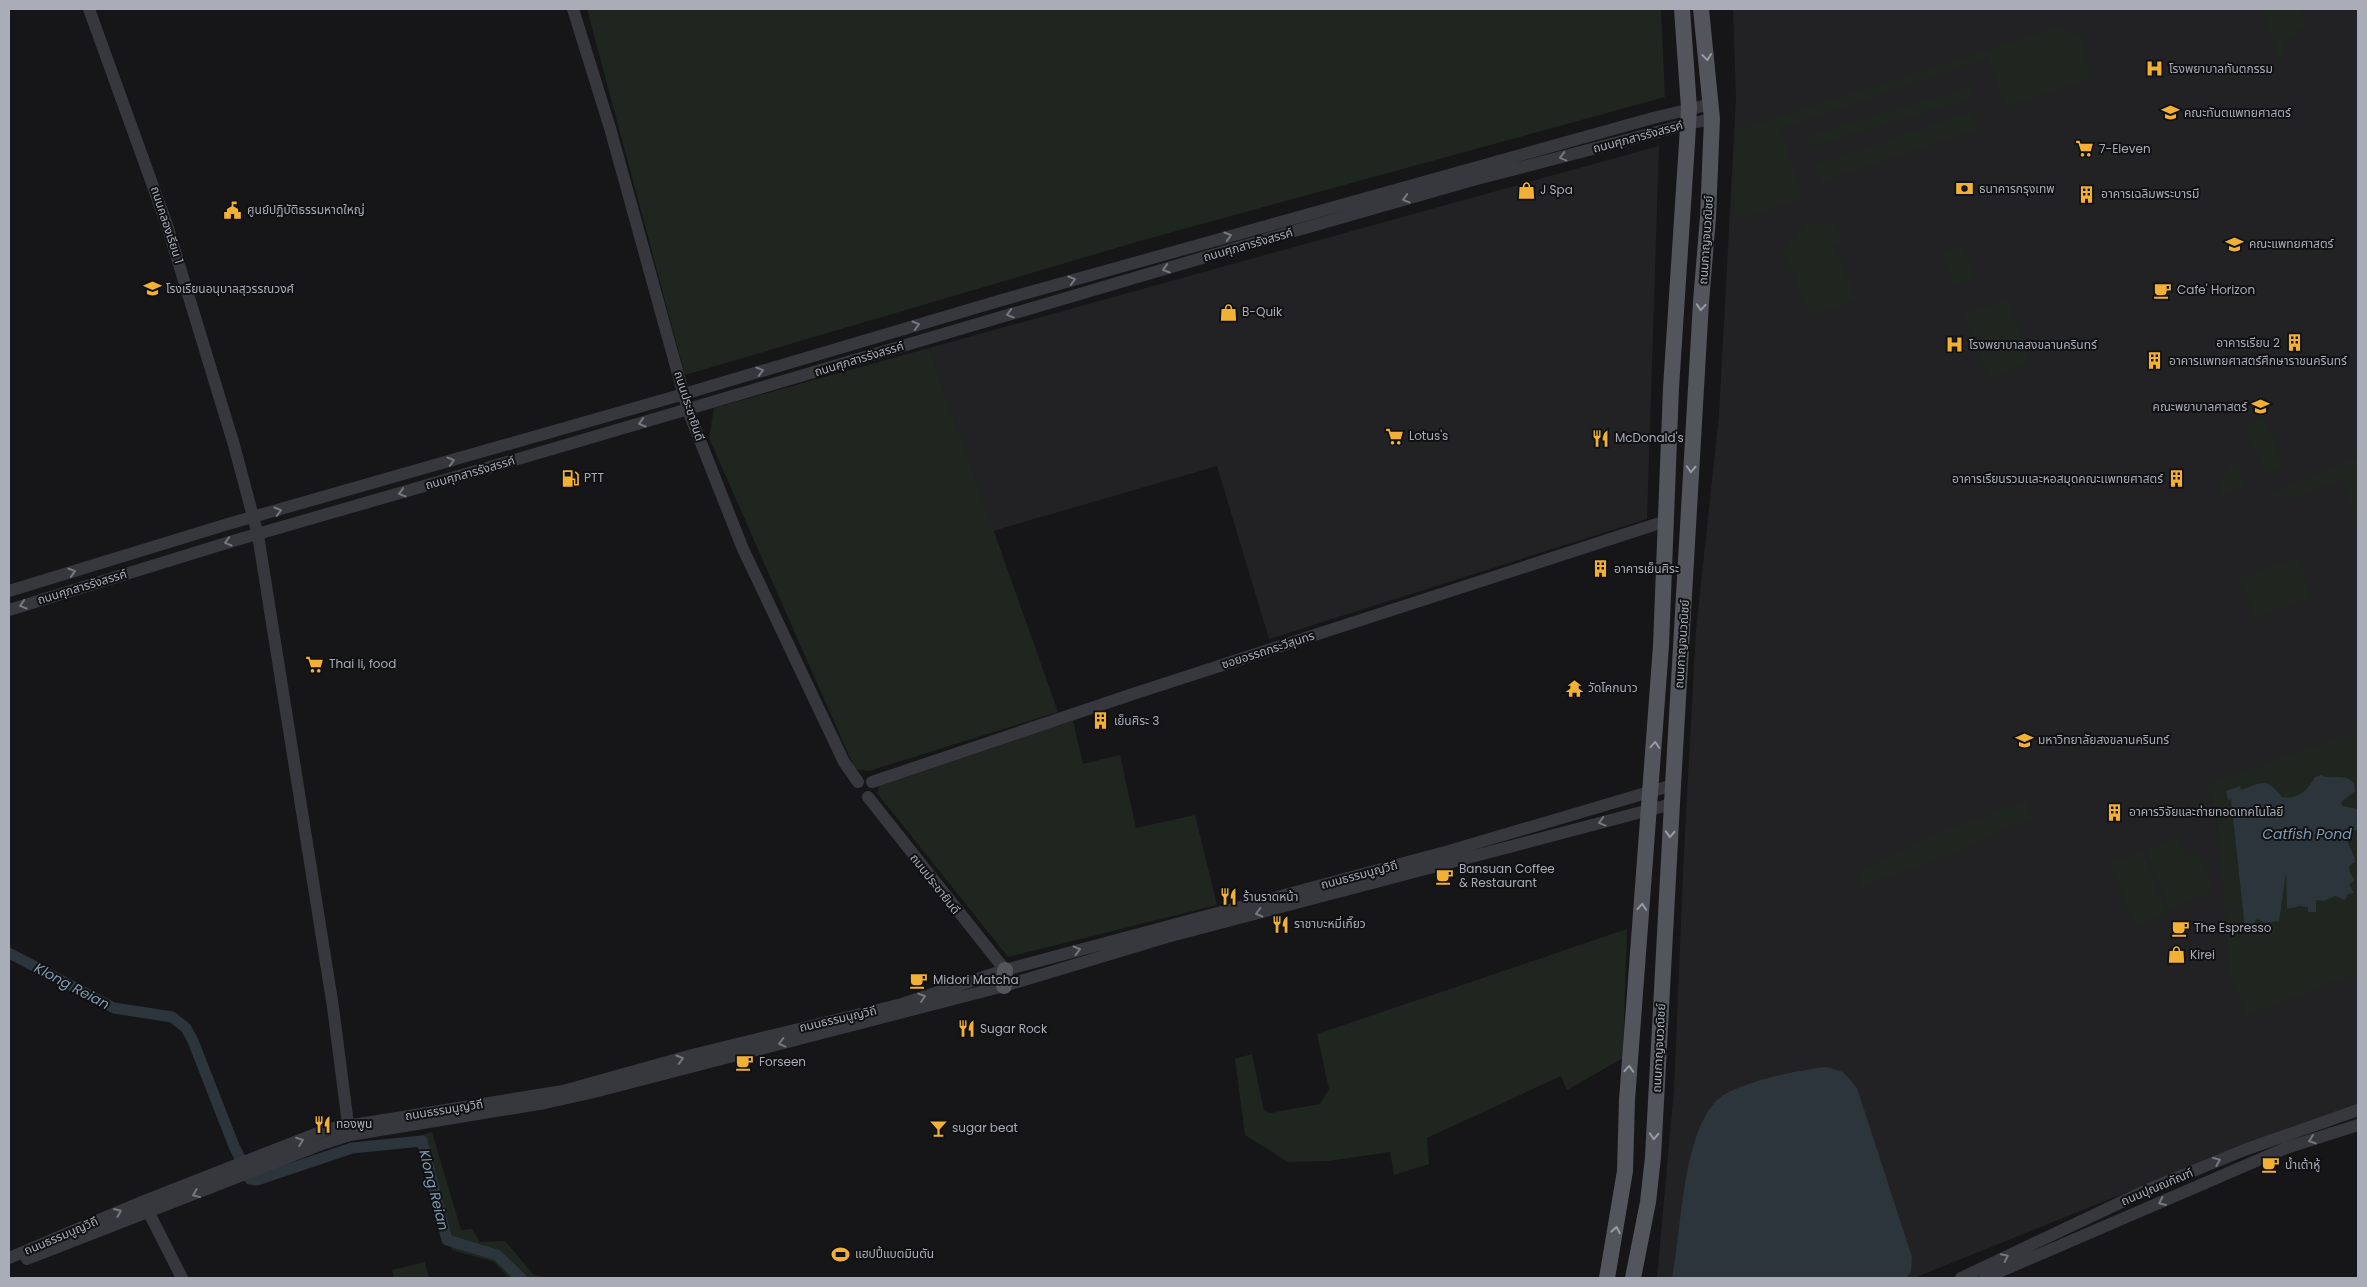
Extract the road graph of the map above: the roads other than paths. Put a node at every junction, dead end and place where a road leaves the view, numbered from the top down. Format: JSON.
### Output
{"nodes":[{"id":1,"x":89,"y":9,"type":"edge"},
{"id":2,"x":573,"y":9,"type":"edge"},
{"id":3,"x":1682,"y":9,"type":"edge"},
{"id":4,"x":1701,"y":9,"type":"edge"},
{"id":5,"x":1712,"y":111,"type":"junction"},
{"id":6,"x":1688,"y":116,"type":"junction"},
{"id":7,"x":684,"y":394,"type":"junction"},
{"id":8,"x":688,"y":410,"type":"junction"},
{"id":9,"x":252,"y":518,"type":"junction"},
{"id":10,"x":1666,"y":520,"type":"junction"},
{"id":11,"x":258,"y":534,"type":"junction"},
{"id":12,"x":9,"y":591,"type":"edge"},
{"id":13,"x":9,"y":610,"type":"edge"},
{"id":14,"x":858,"y":782,"type":"junction"},
{"id":15,"x":872,"y":782,"type":"junction"},
{"id":16,"x":1673,"y":785,"type":"junction"},
{"id":17,"x":1652,"y":790,"type":"junction"},
{"id":18,"x":868,"y":796,"type":"junction"},
{"id":19,"x":1672,"y":804,"type":"junction"},
{"id":20,"x":1649,"y":810,"type":"junction"},
{"id":21,"x":1004,"y":978,"type":"junction"},
{"id":22,"x":2358,"y":1110,"type":"edge"},
{"id":23,"x":2358,"y":1124,"type":"edge"},
{"id":24,"x":349,"y":1130,"type":"junction"},
{"id":25,"x":147,"y":1207,"type":"junction"},
{"id":26,"x":9,"y":1258,"type":"edge"},
{"id":27,"x":9,"y":1266,"type":"edge"},
{"id":28,"x":182,"y":1278,"type":"edge"},
{"id":29,"x":1607,"y":1278,"type":"edge"},
{"id":30,"x":1633,"y":1278,"type":"edge"},
{"id":31,"x":1961,"y":1278,"type":"edge"},
{"id":32,"x":1985,"y":1278,"type":"edge"}],
"edges":[{"from":1,"to":9,"type":"street","name":"ถนนคลองเรียน 1"},
{"from":2,"to":7,"type":"street","name":"ถนนประชายินดี"},
{"from":3,"to":6,"type":"main road","name":"ถนนกาญจนวณิชย์"},
{"from":4,"to":5,"type":"main road","name":"ถนนกาญจนวณิชย์","one_way":true},
{"from":5,"to":6,"type":"street","name":"ถนนศุภสารรังสรรค์"},
{"from":5,"to":16,"type":"main road","name":"ถนนกาญจนวณิชย์","one_way":true},
{"from":7,"to":6,"type":"street","name":"ถนนศุภสารรังสรรค์","one_way":true},
{"from":6,"to":8,"type":"street","name":"ถนนศุภสารรังสรรค์","one_way":true},
{"from":6,"to":10,"type":"main road","name":"ถนนกาญจนวณิชย์"},
{"from":7,"to":8,"type":"street","name":"ถนนประชายินดี"},
{"from":9,"to":7,"type":"street","name":"ถนนศุภสารรังสรรค์","one_way":true},
{"from":8,"to":11,"type":"street","name":"ถนนศุภสารรังสรรค์","one_way":true},
{"from":8,"to":14,"type":"street","name":"ถนนประชายินดี"},
{"from":9,"to":11,"type":"street","name":"ถนนคลองเรียน 1"},
{"from":12,"to":9,"type":"street","name":"ถนนศุภสารรังสรรค์","one_way":true},
{"from":10,"to":15,"type":"street","name":"ซอยอรรถกระวีสุนทร"},
{"from":17,"to":10,"type":"main road","name":"ถนนกาญจนวณิชย์","one_way":true},
{"from":11,"to":13,"type":"street","name":"ถนนศุภสารรังสรรค์","one_way":true},
{"from":11,"to":24,"type":"street","name":"ถนนคลองเรียน 1"},
{"from":14,"to":15,"type":"street"},
{"from":14,"to":18,"type":"street"},
{"from":15,"to":18,"type":"street"},
{"from":16,"to":17,"type":"street","name":"ถนนธรรมนูญวิถี"},
{"from":16,"to":19,"type":"main road","name":"ถนนกาญจนวณิชย์"},
{"from":17,"to":20,"type":"main road","name":"ถนนกาญจนวณิชย์"},
{"from":21,"to":17,"type":"street","name":"ถนนธรรมนูญวิถี","one_way":true},
{"from":18,"to":21,"type":"street","name":"ถนนประชายินดี"},
{"from":19,"to":20,"type":"street","name":"ถนนธรรมนูญวิถี"},
{"from":19,"to":30,"type":"main road","name":"ถนนกาญจนวณิชย์","one_way":true},
{"from":20,"to":21,"type":"street","name":"ถนนธรรมนูญวิถี","one_way":true},
{"from":29,"to":20,"type":"main road","name":"ถนนกาญจนวณิชย์","one_way":true},
{"from":21,"to":24,"type":"street","name":"ถนนธรรมนูญวิถี"},
{"from":31,"to":22,"type":"street","name":"ถนนปุณณกัณฑ์","one_way":true},
{"from":23,"to":32,"type":"street","name":"ถนนปุณณกัณฑ์","one_way":true},
{"from":24,"to":25,"type":"street","name":"ถนนธรรมนูญวิถี"},
{"from":26,"to":25,"type":"street","name":"ถนนธรรมนูญวิถี","one_way":true},
{"from":25,"to":27,"type":"street","name":"ถนนธรรมนูญวิถี"},
{"from":25,"to":28,"type":"street"}]}
